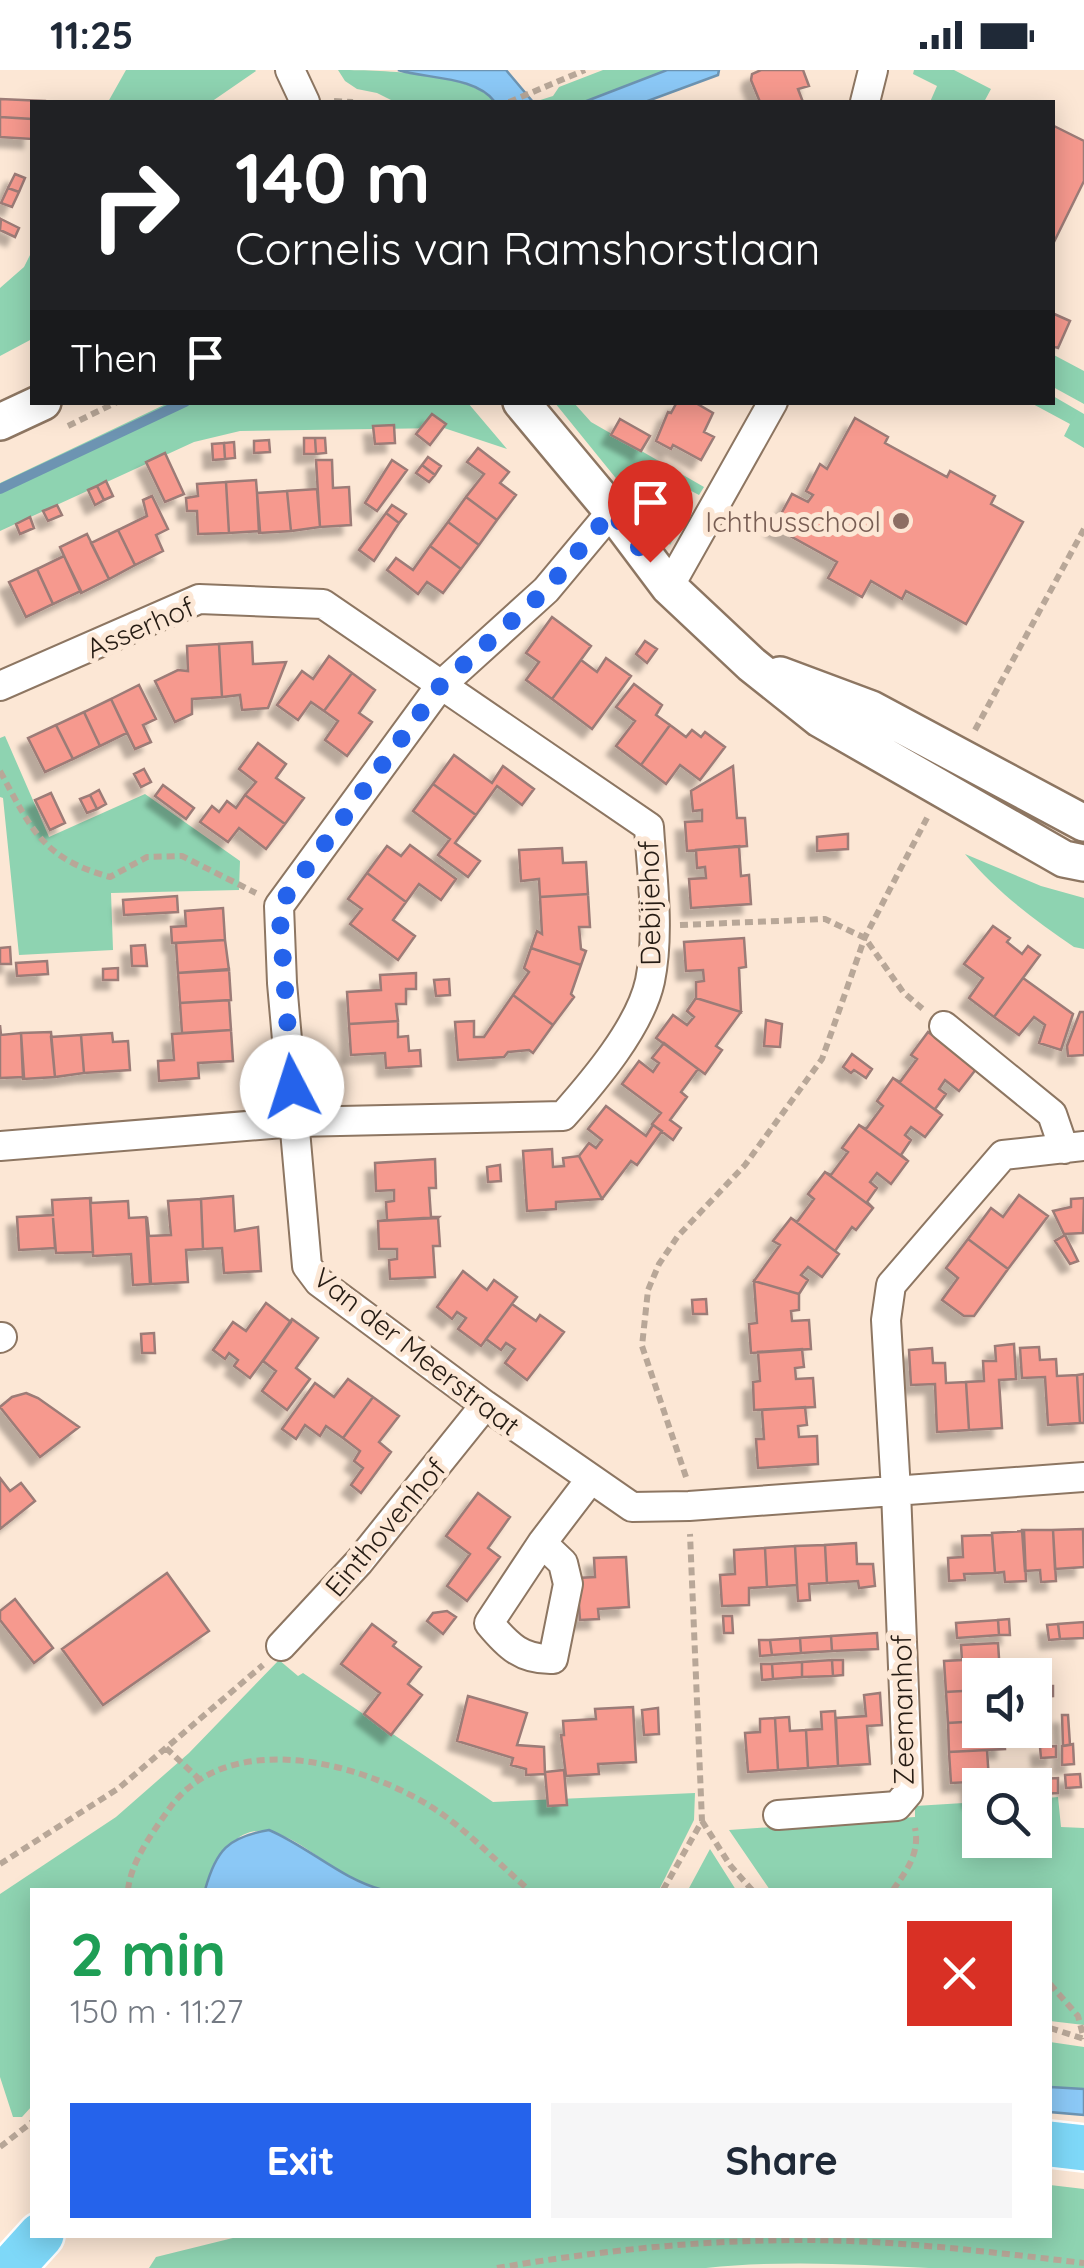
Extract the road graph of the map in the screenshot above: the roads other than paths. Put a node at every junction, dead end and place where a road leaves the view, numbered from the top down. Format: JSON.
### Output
{"nodes":[{"id":1,"x":290,"y":70,"type":"edge"},
{"id":2,"x":873,"y":70,"type":"edge"},
{"id":3,"x":303,"y":100,"type":"edge"},
{"id":4,"x":866,"y":100,"type":"edge"},
{"id":5,"x":36,"y":405,"type":"edge"},
{"id":6,"x":524,"y":405,"type":"edge"},
{"id":7,"x":771,"y":405,"type":"edge"},
{"id":8,"x":0,"y":422,"type":"edge"},
{"id":9,"x":612,"y":511,"type":"junction"},
{"id":10,"x":668,"y":587,"type":"junction"},
{"id":11,"x":750,"y":664,"type":"junction"},
{"id":12,"x":0,"y":686,"type":"edge"},
{"id":13,"x":440,"y":686,"type":"junction"},
{"id":14,"x":1084,"y":823,"type":"edge"},
{"id":15,"x":1084,"y":864,"type":"edge"},
{"id":16,"x":944,"y":1026,"type":"road end"},
{"id":17,"x":295,"y":1122,"type":"junction"},
{"id":18,"x":0,"y":1146,"type":"edge"},
{"id":19,"x":1074,"y":1148,"type":"edge"},
{"id":20,"x":485,"y":1405,"type":"junction"},
{"id":21,"x":1084,"y":1476,"type":"edge"},
{"id":22,"x":590,"y":1480,"type":"junction"},
{"id":23,"x":896,"y":1492,"type":"junction"},
{"id":24,"x":542,"y":1543,"type":"dead end"},
{"id":25,"x":281,"y":1646,"type":"road end"},
{"id":26,"x":778,"y":1816,"type":"dead end"},
{"id":27,"x":1052,"y":2144,"type":"edge"},
{"id":28,"x":1084,"y":2148,"type":"edge"},
{"id":29,"x":30,"y":2233,"type":"edge"},
{"id":30,"x":38,"y":2238,"type":"edge"},
{"id":31,"x":0,"y":2240,"type":"edge"},
{"id":32,"x":10,"y":2268,"type":"edge"}],
"edges":[{"from":1,"to":3,"type":"street"},
{"from":2,"to":4,"type":"street"},
{"from":5,"to":8,"type":"street"},
{"from":6,"to":9,"type":"street"},
{"from":7,"to":10,"type":"street"},
{"from":9,"to":10,"type":"street"},
{"from":9,"to":13,"type":"street"},
{"from":10,"to":11,"type":"street"},
{"from":11,"to":14,"type":"street"},
{"from":11,"to":15,"type":"street"},
{"from":12,"to":13,"type":"street","name":"Asserhof"},
{"from":13,"to":17,"type":"street","name":"Van der Meerstraat"},
{"from":13,"to":17,"type":"street","name":"Debijehof"},
{"from":16,"to":19,"type":"street"},
{"from":17,"to":18,"type":"street"},
{"from":17,"to":20,"type":"street","name":"Van der Meerstraat"},
{"from":19,"to":23,"type":"street","name":"Zeemanhof"},
{"from":20,"to":22,"type":"street","name":"Van der Meerstraat"},
{"from":20,"to":25,"type":"street","name":"Einthovenhof"},
{"from":21,"to":23,"type":"street","name":"Van der Meerstraat"},
{"from":22,"to":23,"type":"street","name":"Van der Meerstraat"},
{"from":22,"to":24,"type":"street"},
{"from":23,"to":26,"type":"street","name":"Zeemanhof"},
{"from":27,"to":28,"type":"main road"},
{"from":29,"to":31,"type":"main road"},
{"from":30,"to":32,"type":"main road"}]}
